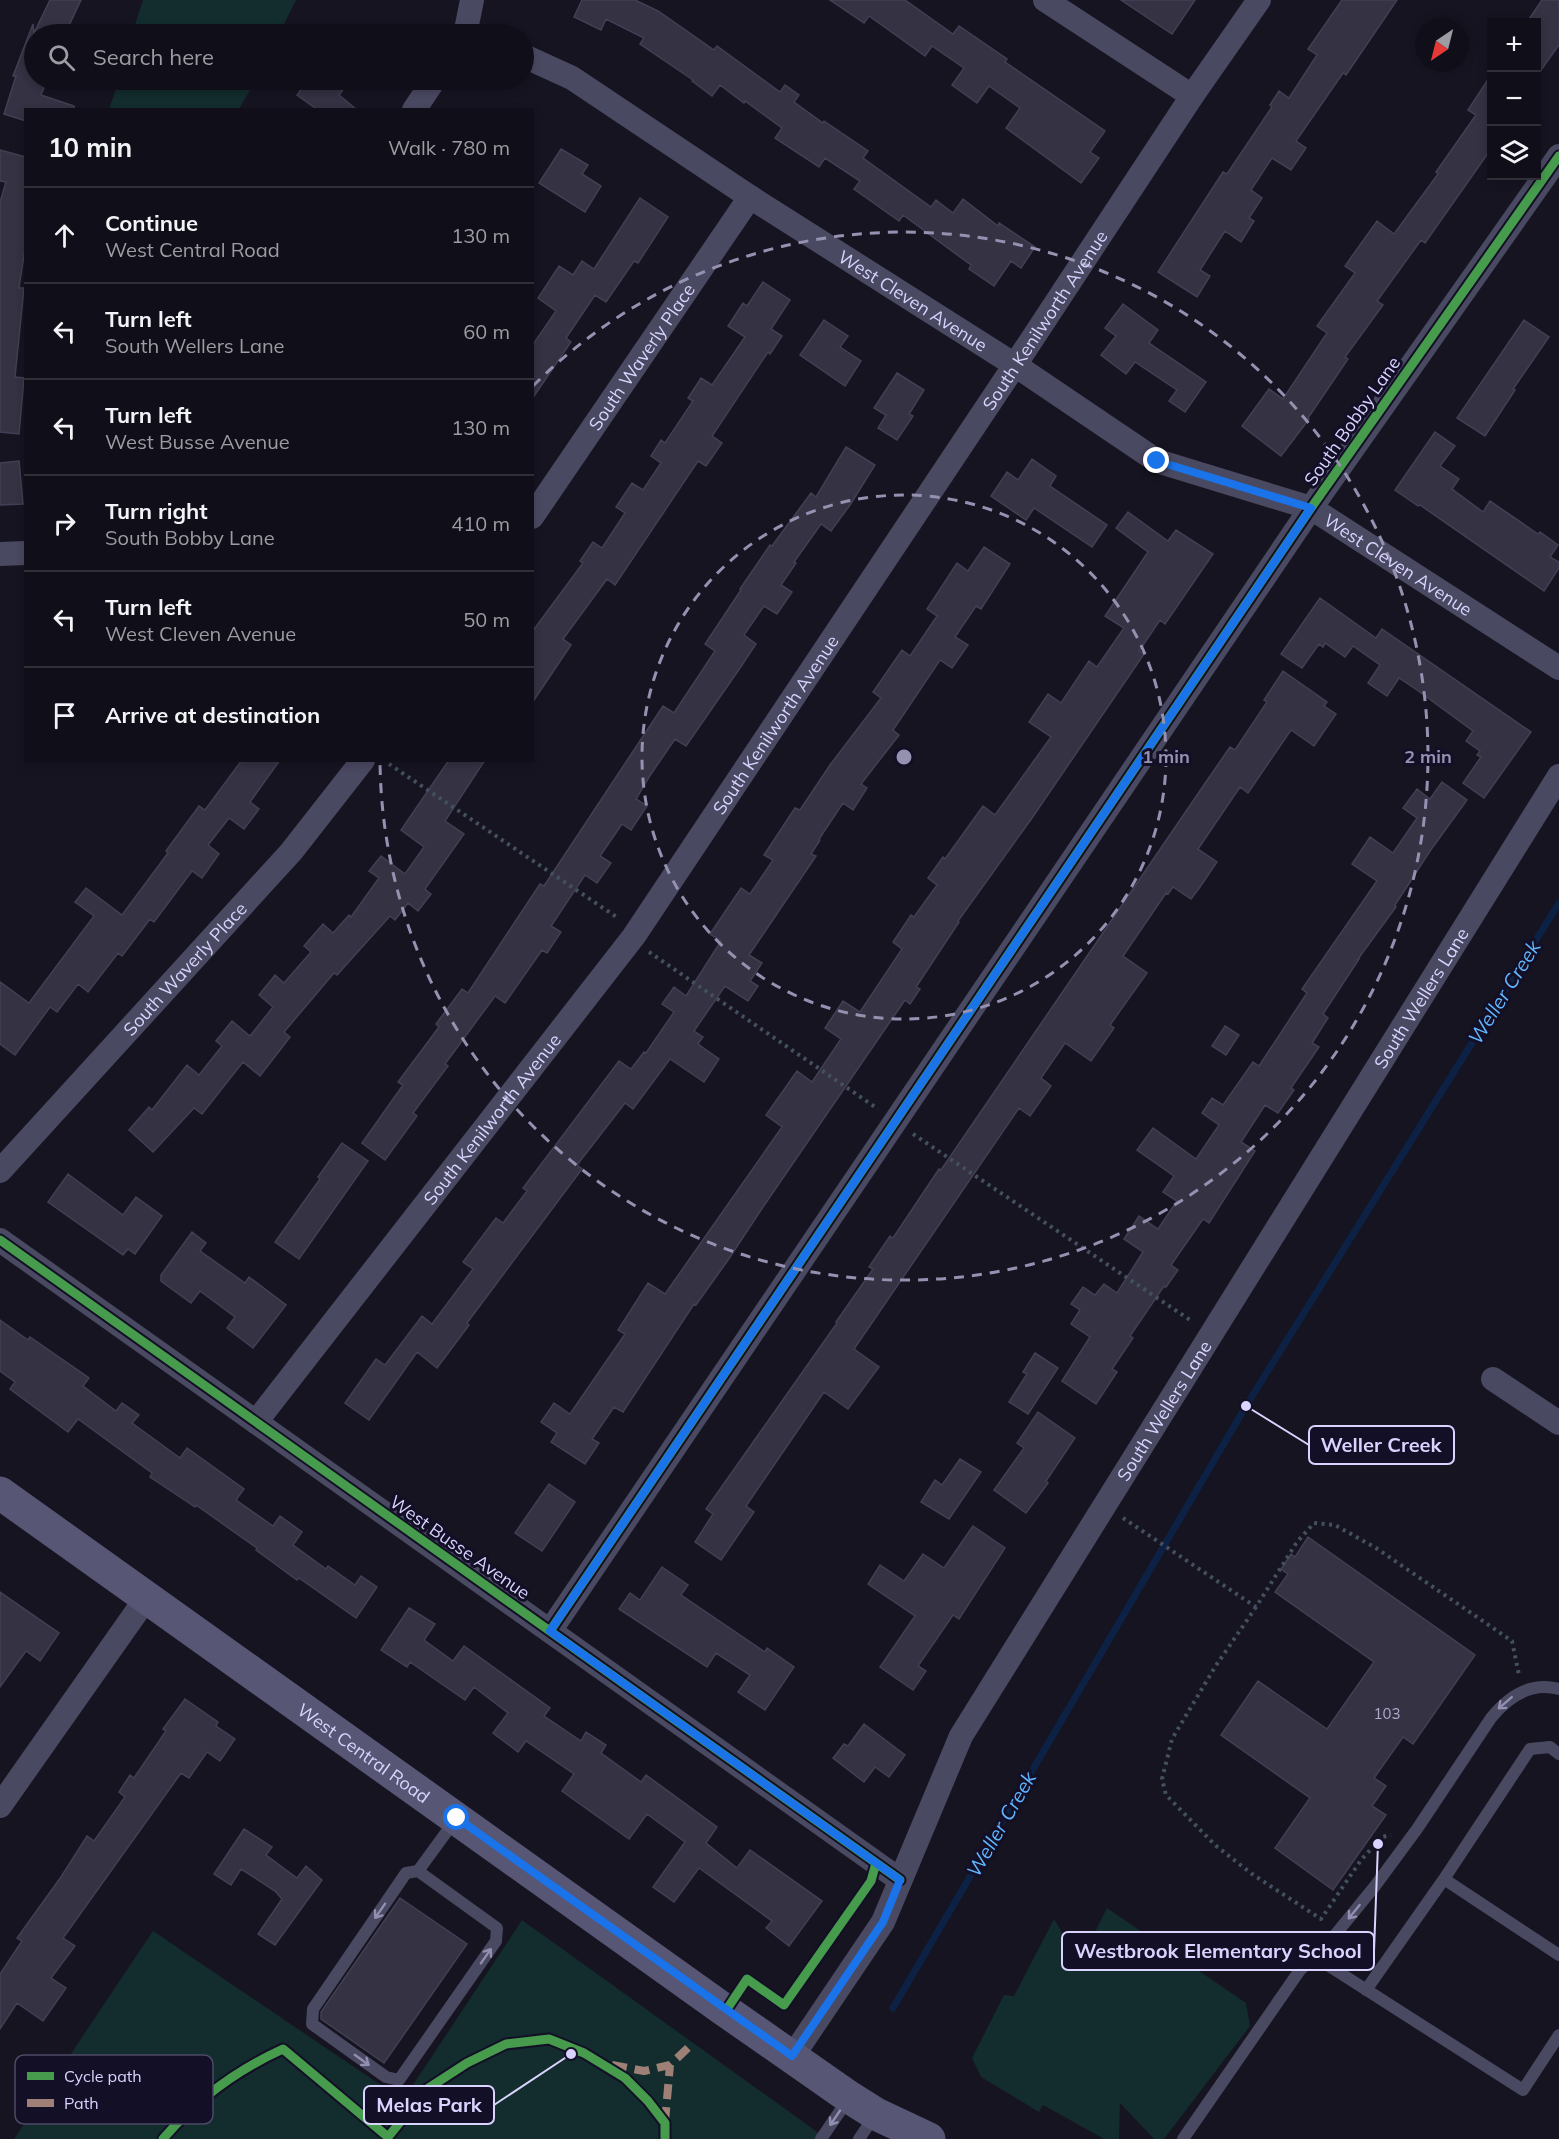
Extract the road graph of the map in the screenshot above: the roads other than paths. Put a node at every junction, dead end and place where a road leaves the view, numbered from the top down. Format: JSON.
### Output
{"nodes":[{"id":1,"x":472,"y":0,"type":"edge"},
{"id":2,"x":1045,"y":0,"type":"edge"},
{"id":3,"x":1259,"y":0,"type":"edge"},
{"id":4,"x":469,"y":24,"type":"edge"},
{"id":5,"x":534,"y":61,"type":"edge"},
{"id":6,"x":427,"y":90,"type":"edge"},
{"id":7,"x":1192,"y":96,"type":"junction"},
{"id":8,"x":415,"y":108,"type":"edge"},
{"id":9,"x":1559,"y":156,"type":"edge"},
{"id":10,"x":750,"y":197,"type":"junction"},
{"id":11,"x":1015,"y":365,"type":"junction"},
{"id":12,"x":1311,"y":508,"type":"junction"},
{"id":13,"x":534,"y":514,"type":"edge"},
{"id":14,"x":0,"y":554,"type":"edge"},
{"id":15,"x":24,"y":554,"type":"edge"},
{"id":16,"x":1559,"y":668,"type":"edge"},
{"id":17,"x":361,"y":762,"type":"edge"},
{"id":18,"x":1559,"y":776,"type":"edge"},
{"id":19,"x":0,"y":1171,"type":"edge"},
{"id":20,"x":0,"y":1240,"type":"edge"},
{"id":21,"x":1493,"y":1379,"type":"dead end"},
{"id":22,"x":256,"y":1422,"type":"junction"},
{"id":23,"x":1559,"y":1423,"type":"edge"},
{"id":24,"x":0,"y":1493,"type":"edge"},
{"id":25,"x":147,"y":1597,"type":"junction"},
{"id":26,"x":550,"y":1631,"type":"junction"},
{"id":27,"x":1559,"y":1689,"type":"edge"},
{"id":28,"x":1559,"y":1754,"type":"edge"},
{"id":29,"x":0,"y":1806,"type":"edge"},
{"id":30,"x":457,"y":1818,"type":"junction"},
{"id":31,"x":418,"y":1871,"type":"junction"},
{"id":32,"x":1444,"y":1879,"type":"junction"},
{"id":33,"x":900,"y":1880,"type":"junction"},
{"id":34,"x":1559,"y":1955,"type":"edge"},
{"id":35,"x":1315,"y":1957,"type":"junction"},
{"id":36,"x":1366,"y":1990,"type":"junction"},
{"id":37,"x":1559,"y":2035,"type":"edge"},
{"id":38,"x":792,"y":2056,"type":"junction"},
{"id":39,"x":869,"y":2122,"type":"edge"},
{"id":40,"x":821,"y":2139,"type":"edge"},
{"id":41,"x":929,"y":2139,"type":"edge"},
{"id":42,"x":1183,"y":2139,"type":"edge"}],
"edges":[{"from":1,"to":4,"type":"street"},
{"from":2,"to":7,"type":"street"},
{"from":3,"to":7,"type":"street","name":"South Kenilworth Avenue"},
{"from":5,"to":10,"type":"street","name":"West Cleven Avenue"},
{"from":6,"to":8,"type":"street"},
{"from":7,"to":11,"type":"street","name":"South Kenilworth Avenue"},
{"from":9,"to":12,"type":"street","name":"South Bobby Lane"},
{"from":10,"to":11,"type":"street","name":"West Cleven Avenue"},
{"from":10,"to":13,"type":"street","name":"South Waverly Place"},
{"from":11,"to":12,"type":"street","name":"West Cleven Avenue"},
{"from":11,"to":22,"type":"street","name":"South Kenilworth Avenue"},
{"from":12,"to":16,"type":"street","name":"West Cleven Avenue"},
{"from":12,"to":26,"type":"street","name":"South Bobby Lane"},
{"from":14,"to":15,"type":"street"},
{"from":17,"to":19,"type":"street","name":"South Waverly Place"},
{"from":18,"to":33,"type":"street","name":"South Wellers Lane"},
{"from":20,"to":22,"type":"street","name":"West Busse Avenue"},
{"from":21,"to":23,"type":"street"},
{"from":22,"to":26,"type":"street","name":"West Busse Avenue"},
{"from":24,"to":25,"type":"main road","name":"West Central Road"},
{"from":25,"to":29,"type":"street"},
{"from":25,"to":30,"type":"main road","name":"West Central Road"},
{"from":26,"to":33,"type":"street","name":"West Busse Avenue"},
{"from":27,"to":35,"type":"lane","one_way":true},
{"from":28,"to":32,"type":"lane"},
{"from":30,"to":31,"type":"lane"},
{"from":30,"to":38,"type":"main road","name":"West Central Road"},
{"from":31,"to":31,"type":"lane","one_way":true},
{"from":32,"to":34,"type":"lane"},
{"from":32,"to":36,"type":"lane"},
{"from":33,"to":38,"type":"street","name":"South Wellers Lane"},
{"from":35,"to":36,"type":"lane"},
{"from":35,"to":42,"type":"lane"},
{"from":36,"to":37,"type":"lane"},
{"from":38,"to":39,"type":"main road","name":"West Central Road"},
{"from":39,"to":40,"type":"lane","one_way":true},
{"from":39,"to":41,"type":"main road","name":"West Central Road"}]}
